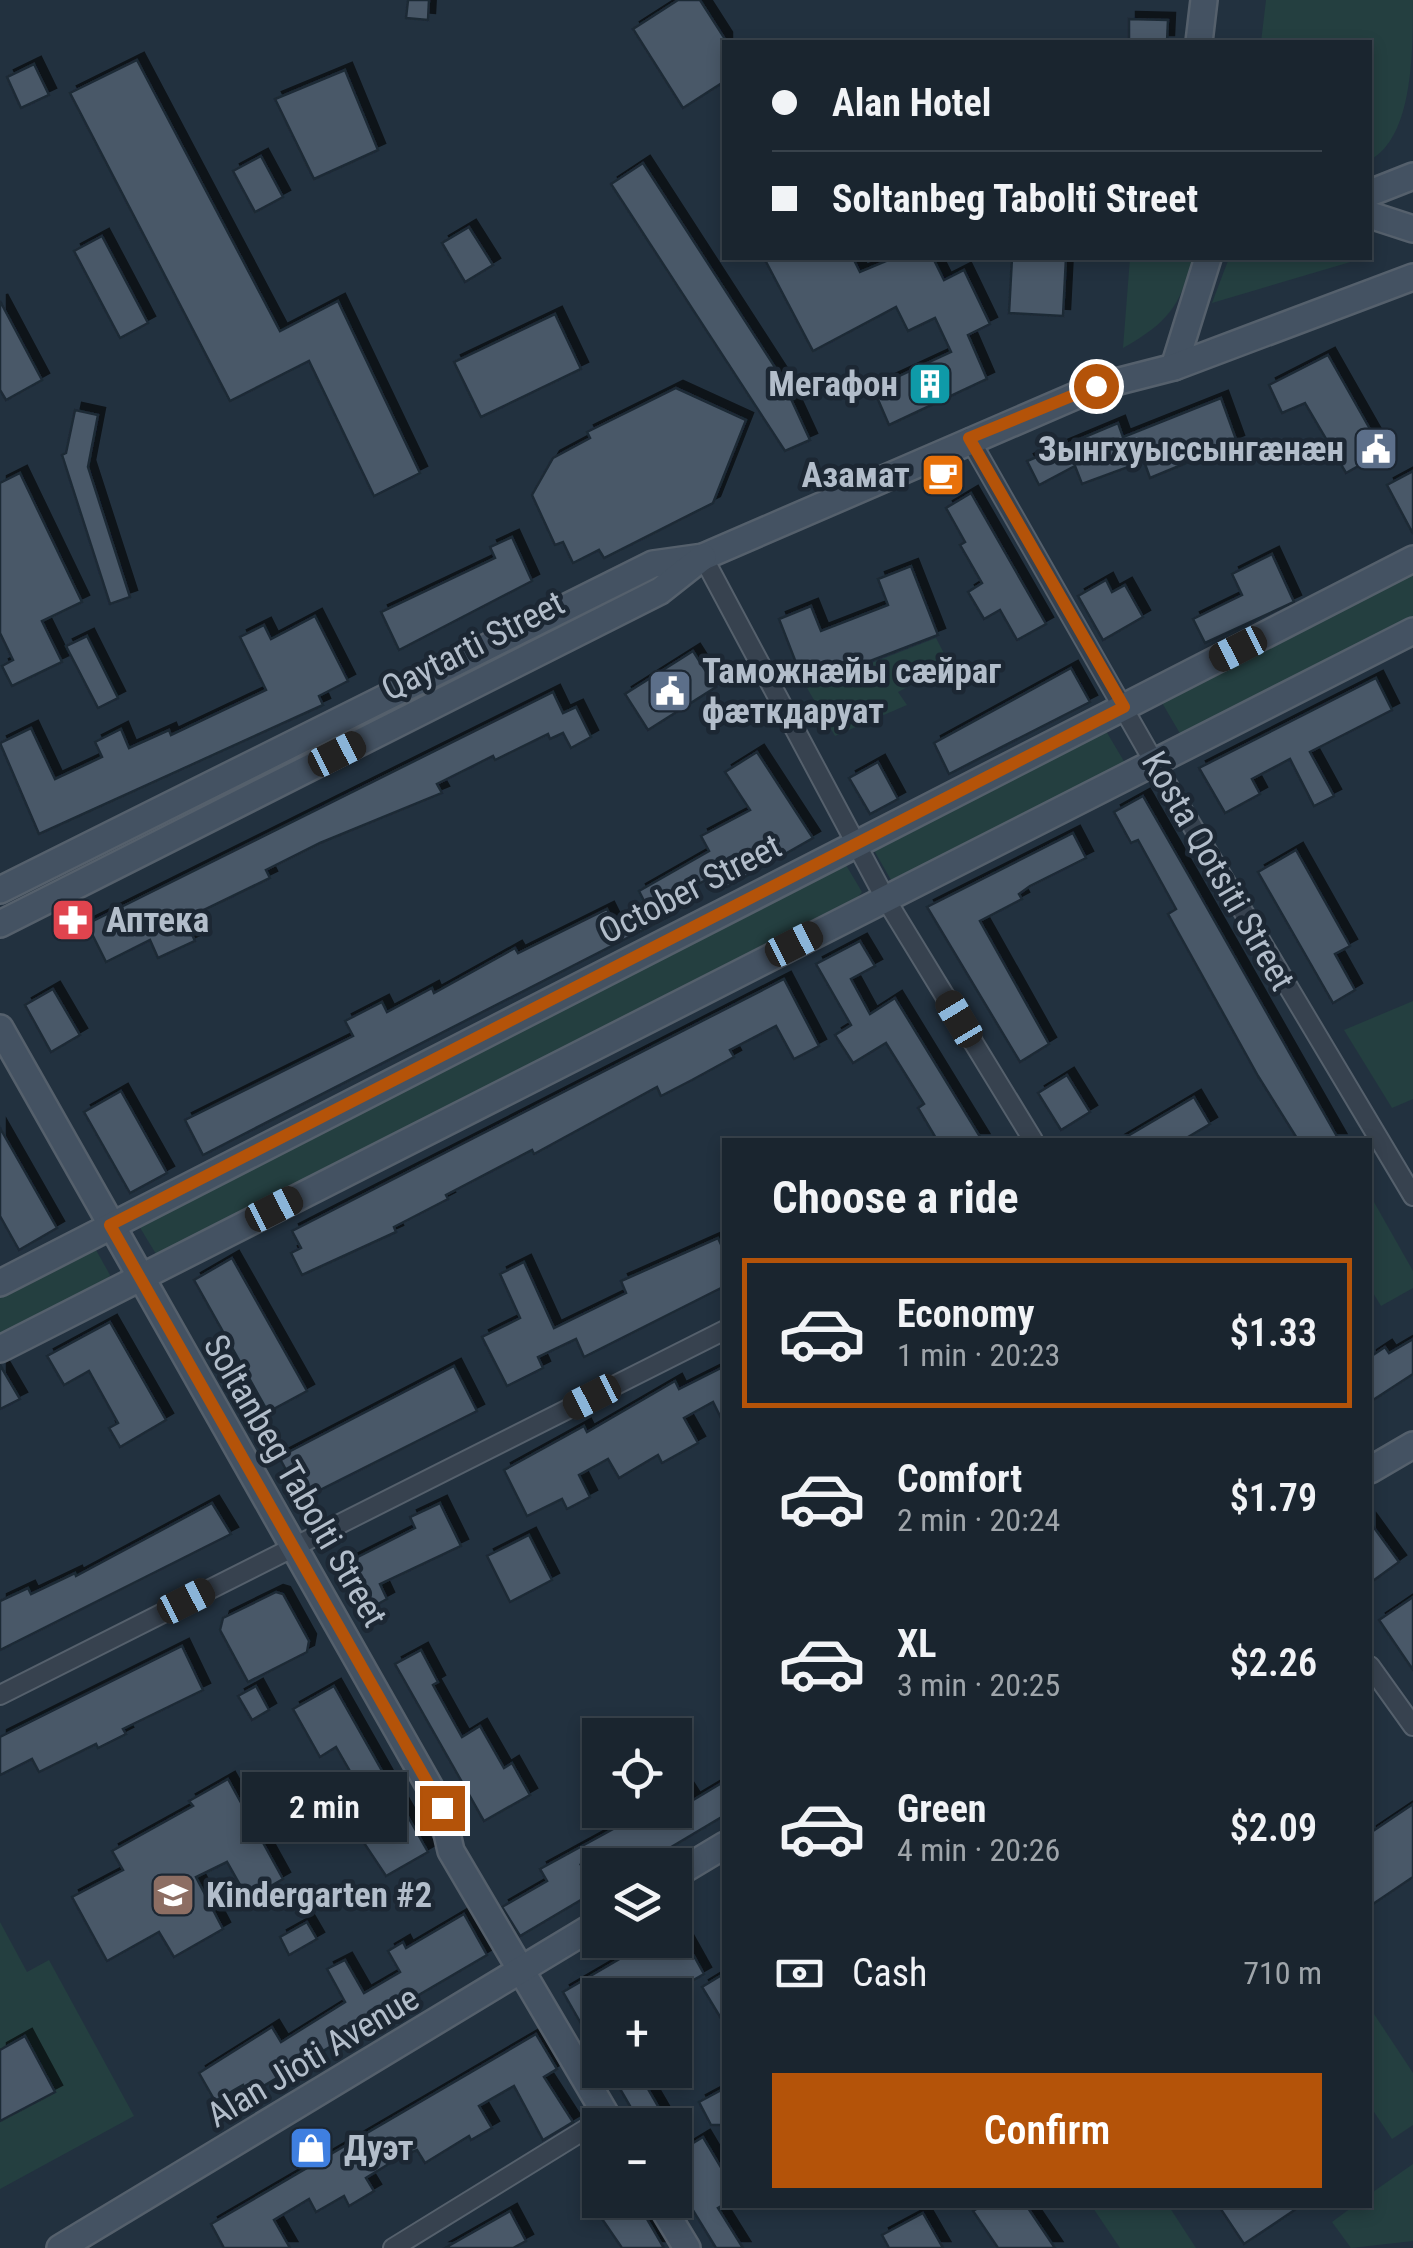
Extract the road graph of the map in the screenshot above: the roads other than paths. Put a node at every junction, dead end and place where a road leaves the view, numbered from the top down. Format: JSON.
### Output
{"nodes":[{"id":1,"x":1413,"y":176,"type":"edge"},
{"id":2,"x":1372,"y":193,"type":"edge"},
{"id":3,"x":1372,"y":216,"type":"edge"},
{"id":4,"x":1413,"y":229,"type":"edge"},
{"id":5,"x":1207,"y":260,"type":"edge"},
{"id":6,"x":1413,"y":277,"type":"edge"},
{"id":7,"x":1174,"y":367,"type":"junction"},
{"id":8,"x":969,"y":438,"type":"junction"},
{"id":9,"x":703,"y":557,"type":"junction"},
{"id":10,"x":1413,"y":559,"type":"edge"},
{"id":11,"x":1413,"y":631,"type":"edge"},
{"id":12,"x":1124,"y":707,"type":"junction"},
{"id":13,"x":1154,"y":762,"type":"junction"},
{"id":14,"x":856,"y":844,"type":"junction"},
{"id":15,"x":0,"y":890,"type":"edge"},
{"id":16,"x":885,"y":898,"type":"junction"},
{"id":17,"x":0,"y":924,"type":"edge"},
{"id":18,"x":0,"y":1028,"type":"edge"},
{"id":19,"x":1032,"y":1138,"type":"edge"},
{"id":20,"x":1413,"y":1196,"type":"edge"},
{"id":21,"x":110,"y":1225,"type":"junction"},
{"id":22,"x":140,"y":1278,"type":"junction"},
{"id":23,"x":0,"y":1283,"type":"edge"},
{"id":24,"x":722,"y":1332,"type":"edge"},
{"id":25,"x":0,"y":1349,"type":"edge"},
{"id":26,"x":1413,"y":1446,"type":"edge"},
{"id":27,"x":1372,"y":1469,"type":"edge"},
{"id":28,"x":292,"y":1548,"type":"junction"},
{"id":29,"x":1372,"y":1669,"type":"edge"},
{"id":30,"x":0,"y":1695,"type":"edge"},
{"id":31,"x":1413,"y":1726,"type":"edge"},
{"id":32,"x":722,"y":1847,"type":"edge"},
{"id":33,"x":692,"y":1865,"type":"edge"},
{"id":34,"x":582,"y":1933,"type":"edge"},
{"id":35,"x":523,"y":1969,"type":"junction"},
{"id":36,"x":603,"y":2108,"type":"edge"},
{"id":37,"x":582,"y":2137,"type":"edge"},
{"id":38,"x":669,"y":2218,"type":"edge"},
{"id":39,"x":60,"y":2248,"type":"edge"},
{"id":40,"x":393,"y":2248,"type":"edge"},
{"id":41,"x":687,"y":2248,"type":"edge"}],
"edges":[{"from":1,"to":2,"type":"street"},
{"from":3,"to":4,"type":"street"},
{"from":5,"to":7,"type":"street"},
{"from":6,"to":7,"type":"street","name":"Qaytarti Street"},
{"from":7,"to":8,"type":"street","name":"Qaytarti Street"},
{"from":8,"to":9,"type":"street","name":"Qaytarti Street"},
{"from":8,"to":12,"type":"street","name":"Kosta Qotsiti Street"},
{"from":9,"to":14,"type":"street"},
{"from":9,"to":15,"type":"street","name":"Qaytarti Street"},
{"from":9,"to":17,"type":"street","name":"Qaytarti Street"},
{"from":10,"to":12,"type":"street","name":"October Street"},
{"from":11,"to":13,"type":"street"},
{"from":12,"to":13,"type":"street","name":"Kosta Qotsiti Street"},
{"from":12,"to":14,"type":"street","name":"October Street"},
{"from":13,"to":16,"type":"street"},
{"from":13,"to":20,"type":"street","name":"Kosta Qotsiti Street"},
{"from":14,"to":16,"type":"street"},
{"from":14,"to":21,"type":"street","name":"October Street"},
{"from":16,"to":19,"type":"street"},
{"from":16,"to":22,"type":"street"},
{"from":18,"to":21,"type":"street","name":"Soltanbeg Tabolti Street"},
{"from":21,"to":22,"type":"street","name":"Soltanbeg Tabolti Street"},
{"from":21,"to":23,"type":"street","name":"October Street"},
{"from":22,"to":25,"type":"street"},
{"from":22,"to":28,"type":"street","name":"Soltanbeg Tabolti Street"},
{"from":24,"to":28,"type":"street"},
{"from":26,"to":27,"type":"street"},
{"from":28,"to":30,"type":"street"},
{"from":28,"to":35,"type":"street","name":"Soltanbeg Tabolti Street"},
{"from":29,"to":31,"type":"street"},
{"from":32,"to":33,"type":"street"},
{"from":34,"to":35,"type":"street","name":"Alan Jioti Avenue"},
{"from":35,"to":36,"type":"street","name":"Soltanbeg Tabolti Street"},
{"from":35,"to":39,"type":"street","name":"Alan Jioti Avenue"},
{"from":37,"to":40,"type":"street"},
{"from":38,"to":41,"type":"street"}]}
